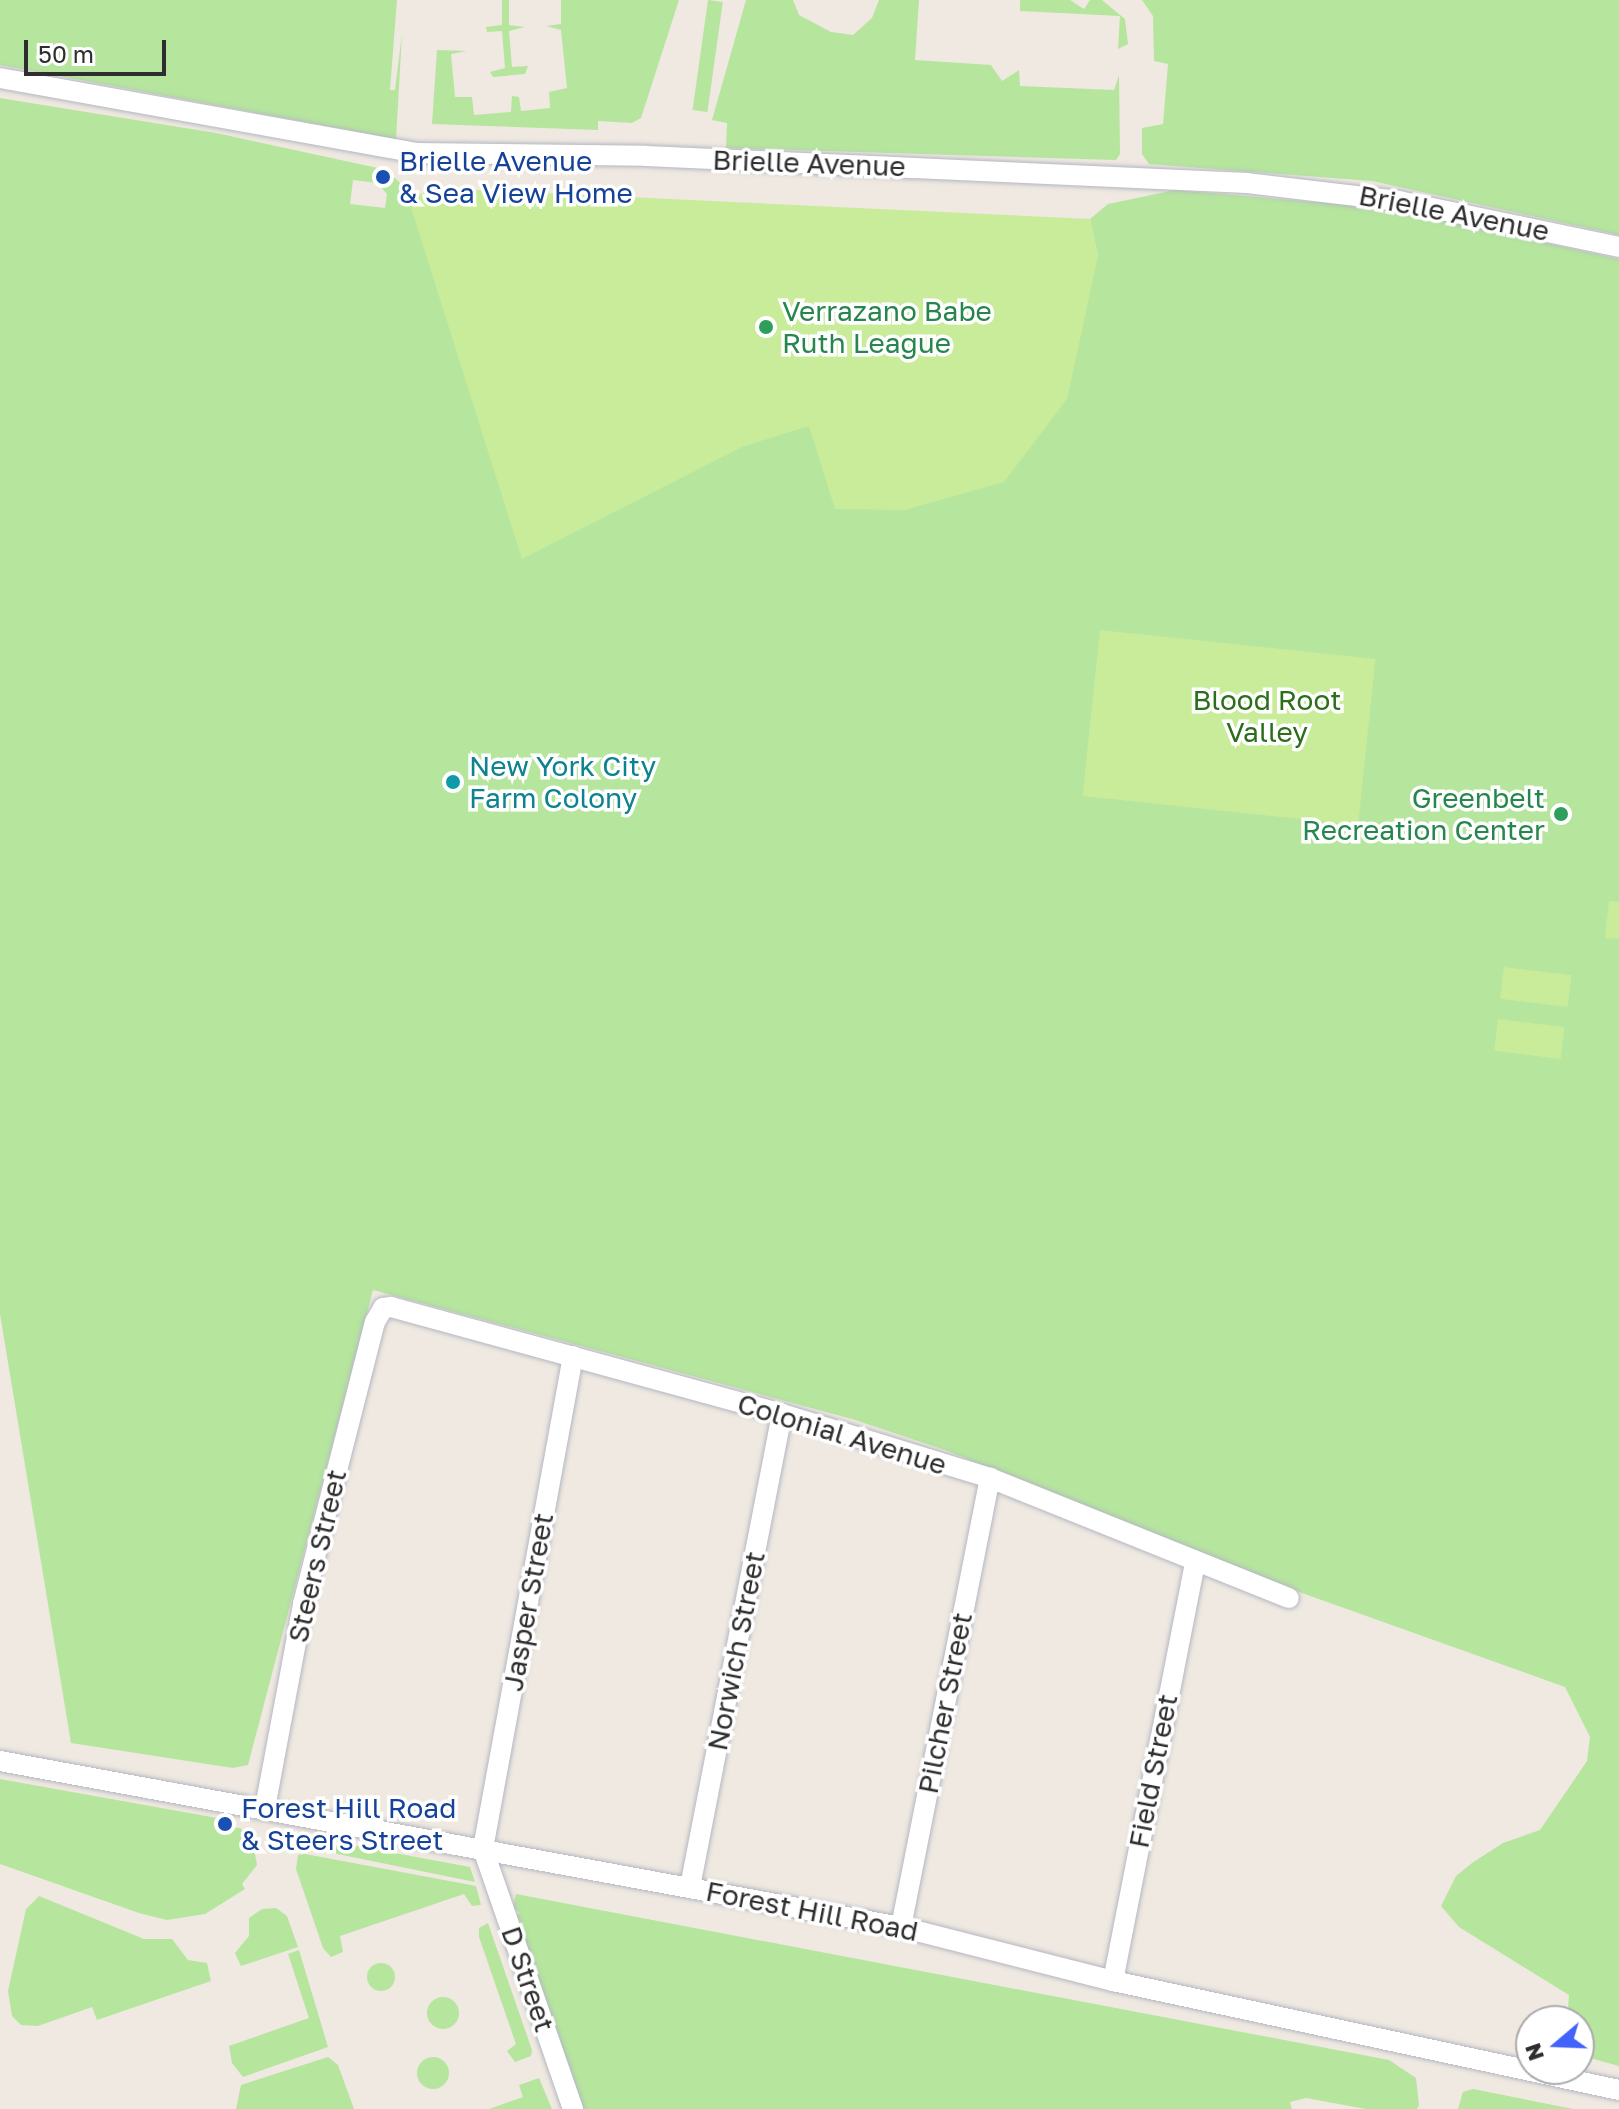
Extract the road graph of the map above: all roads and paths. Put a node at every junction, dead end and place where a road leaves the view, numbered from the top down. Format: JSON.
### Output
{"nodes":[{"id":1,"x":0,"y":78,"type":"edge"},
{"id":2,"x":1619,"y":247,"type":"edge"},
{"id":3,"x":383,"y":1308,"type":"joint"},
{"id":4,"x":573,"y":1356,"type":"junction"},
{"id":5,"x":782,"y":1414,"type":"junction"},
{"id":6,"x":990,"y":1478,"type":"junction"},
{"id":7,"x":1195,"y":1562,"type":"junction"},
{"id":8,"x":1289,"y":1598,"type":"dead end"},
{"id":9,"x":0,"y":1761,"type":"edge"},
{"id":10,"x":265,"y":1808,"type":"junction"},
{"id":11,"x":483,"y":1849,"type":"junction"},
{"id":12,"x":690,"y":1887,"type":"junction"},
{"id":13,"x":901,"y":1927,"type":"junction"},
{"id":14,"x":1113,"y":1981,"type":"junction"},
{"id":15,"x":1619,"y":2090,"type":"edge"},
{"id":16,"x":573,"y":2109,"type":"edge"}],
"edges":[{"from":1,"to":2,"type":"street","name":"Brielle Avenue"},
{"from":3,"to":4,"type":"street","name":"Colonial Avenue"},
{"from":3,"to":10,"type":"street","name":"Steers Street"},
{"from":4,"to":5,"type":"street","name":"Colonial Avenue"},
{"from":4,"to":11,"type":"street","name":"Jasper Street"},
{"from":5,"to":6,"type":"street","name":"Colonial Avenue"},
{"from":5,"to":12,"type":"street","name":"Norwich Street"},
{"from":6,"to":7,"type":"street","name":"Colonial Avenue"},
{"from":6,"to":13,"type":"street","name":"Pilcher Street"},
{"from":7,"to":8,"type":"street","name":"Colonial Avenue"},
{"from":7,"to":14,"type":"street","name":"Field Street"},
{"from":9,"to":10,"type":"street","name":"Forest Hill Road"},
{"from":10,"to":11,"type":"street","name":"Forest Hill Road"},
{"from":11,"to":12,"type":"street","name":"Forest Hill Road"},
{"from":11,"to":16,"type":"street","name":"D Street"},
{"from":12,"to":13,"type":"street","name":"Forest Hill Road"},
{"from":13,"to":14,"type":"street","name":"Forest Hill Road"},
{"from":14,"to":15,"type":"street","name":"Forest Hill Road"}]}
